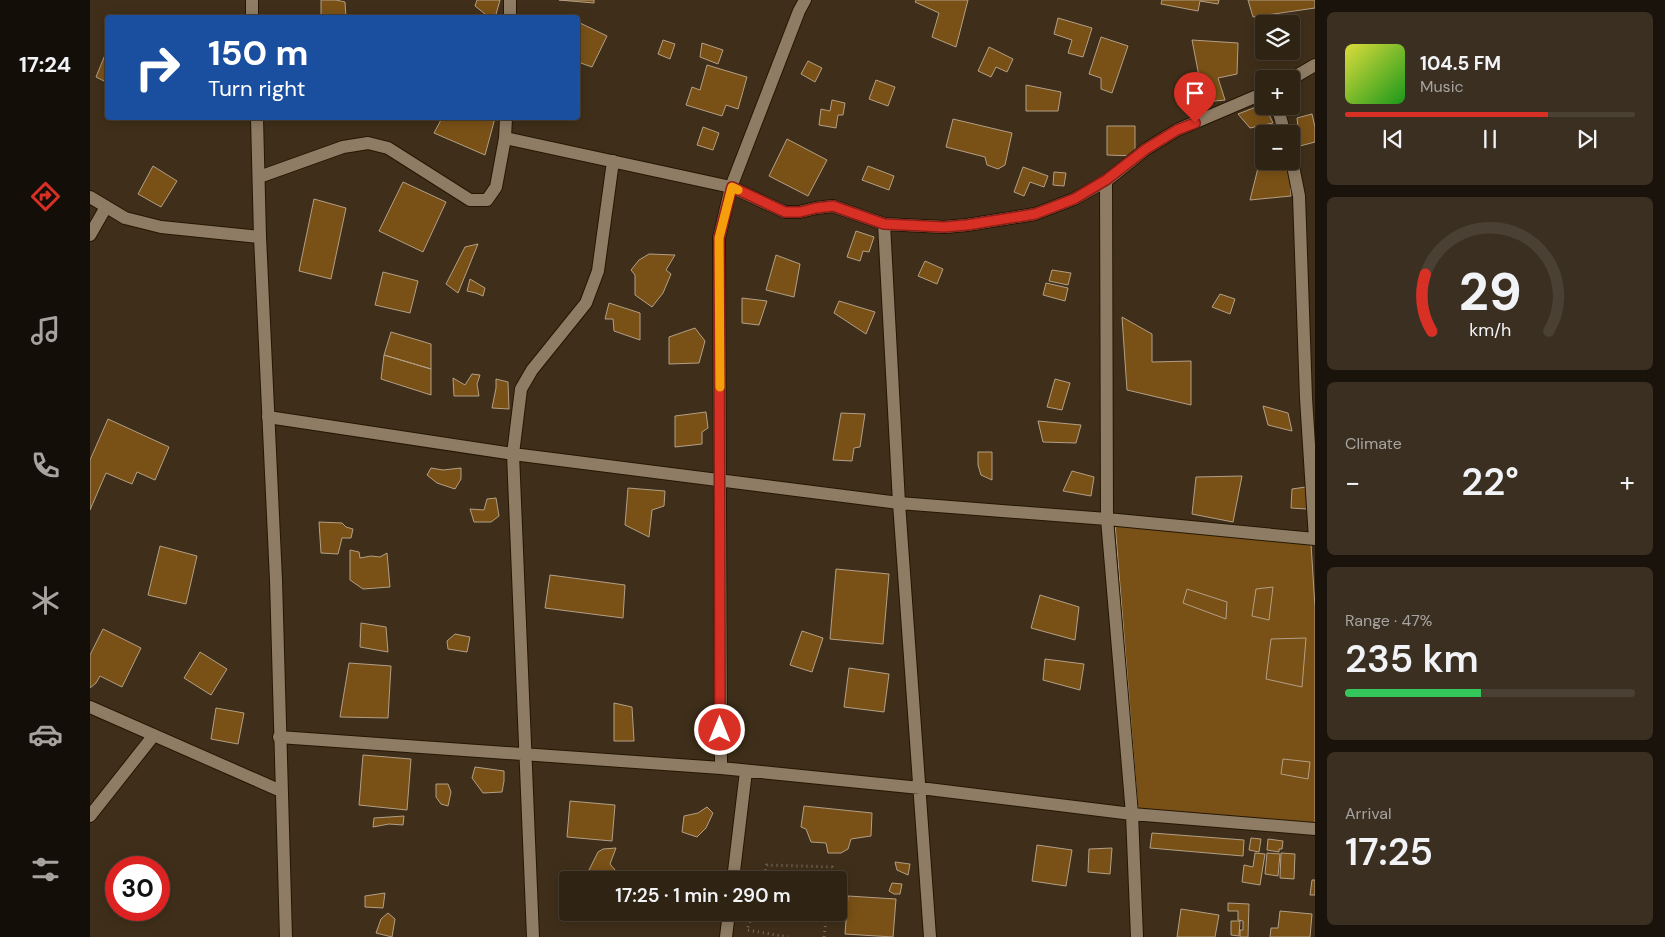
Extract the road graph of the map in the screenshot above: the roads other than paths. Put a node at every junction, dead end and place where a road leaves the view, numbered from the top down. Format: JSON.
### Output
{"nodes":[{"id":1,"x":252,"y":0,"type":"edge"},
{"id":2,"x":510,"y":0,"type":"edge"},
{"id":3,"x":805,"y":0,"type":"edge"},
{"id":4,"x":252,"y":15,"type":"edge"},
{"id":5,"x":510,"y":15,"type":"edge"},
{"id":6,"x":1315,"y":65,"type":"edge"},
{"id":7,"x":1300,"y":74,"type":"edge"},
{"id":8,"x":1255,"y":97,"type":"edge"},
{"id":9,"x":257,"y":120,"type":"edge"},
{"id":10,"x":506,"y":120,"type":"edge"},
{"id":11,"x":505,"y":138,"type":"junction"},
{"id":12,"x":613,"y":161,"type":"junction"},
{"id":13,"x":1294,"y":170,"type":"edge"},
{"id":14,"x":259,"y":177,"type":"junction"},
{"id":15,"x":1106,"y":180,"type":"junction"},
{"id":16,"x":732,"y":187,"type":"junction"},
{"id":17,"x":90,"y":197,"type":"edge"},
{"id":18,"x":106,"y":207,"type":"junction"},
{"id":19,"x":884,"y":224,"type":"junction"},
{"id":20,"x":90,"y":235,"type":"edge"},
{"id":21,"x":260,"y":236,"type":"junction"},
{"id":22,"x":268,"y":418,"type":"junction"},
{"id":23,"x":513,"y":454,"type":"junction"},
{"id":24,"x":720,"y":482,"type":"junction"},
{"id":25,"x":899,"y":503,"type":"junction"},
{"id":26,"x":1107,"y":519,"type":"junction"},
{"id":27,"x":1315,"y":539,"type":"edge"},
{"id":28,"x":90,"y":707,"type":"edge"},
{"id":29,"x":154,"y":735,"type":"junction"},
{"id":30,"x":279,"y":737,"type":"junction"},
{"id":31,"x":525,"y":755,"type":"junction"},
{"id":32,"x":721,"y":768,"type":"junction"},
{"id":33,"x":746,"y":771,"type":"junction"},
{"id":34,"x":920,"y":788,"type":"junction"},
{"id":35,"x":281,"y":791,"type":"junction"},
{"id":36,"x":1132,"y":814,"type":"junction"},
{"id":37,"x":90,"y":816,"type":"edge"},
{"id":38,"x":1315,"y":829,"type":"edge"},
{"id":39,"x":734,"y":871,"type":"edge"},
{"id":40,"x":728,"y":921,"type":"edge"},
{"id":41,"x":286,"y":937,"type":"edge"},
{"id":42,"x":532,"y":937,"type":"edge"},
{"id":43,"x":726,"y":937,"type":"edge"},
{"id":44,"x":930,"y":937,"type":"edge"},
{"id":45,"x":1137,"y":937,"type":"edge"}],
"edges":[{"from":1,"to":4,"type":"street"},
{"from":2,"to":5,"type":"street"},
{"from":3,"to":16,"type":"street"},
{"from":6,"to":7,"type":"street"},
{"from":8,"to":15,"type":"street"},
{"from":9,"to":14,"type":"street"},
{"from":10,"to":11,"type":"street"},
{"from":11,"to":12,"type":"street"},
{"from":11,"to":14,"type":"street"},
{"from":12,"to":16,"type":"street"},
{"from":12,"to":23,"type":"street"},
{"from":13,"to":27,"type":"street"},
{"from":14,"to":21,"type":"street"},
{"from":15,"to":19,"type":"street"},
{"from":15,"to":26,"type":"street"},
{"from":16,"to":19,"type":"street"},
{"from":16,"to":24,"type":"street"},
{"from":17,"to":18,"type":"street"},
{"from":18,"to":20,"type":"street"},
{"from":18,"to":21,"type":"street"},
{"from":19,"to":25,"type":"street"},
{"from":21,"to":22,"type":"street"},
{"from":22,"to":23,"type":"street"},
{"from":22,"to":30,"type":"street"},
{"from":23,"to":24,"type":"street"},
{"from":23,"to":31,"type":"street"},
{"from":24,"to":25,"type":"street"},
{"from":24,"to":32,"type":"street"},
{"from":25,"to":26,"type":"street"},
{"from":25,"to":34,"type":"street"},
{"from":26,"to":27,"type":"street"},
{"from":26,"to":36,"type":"street"},
{"from":28,"to":29,"type":"street"},
{"from":29,"to":35,"type":"street"},
{"from":29,"to":37,"type":"street"},
{"from":30,"to":31,"type":"street"},
{"from":30,"to":35,"type":"street"},
{"from":31,"to":32,"type":"street"},
{"from":31,"to":42,"type":"street"},
{"from":32,"to":33,"type":"street"},
{"from":33,"to":34,"type":"street"},
{"from":33,"to":39,"type":"street"},
{"from":34,"to":36,"type":"street"},
{"from":34,"to":44,"type":"street"},
{"from":35,"to":41,"type":"street"},
{"from":36,"to":38,"type":"street"},
{"from":36,"to":45,"type":"street"},
{"from":40,"to":43,"type":"street"}]}
